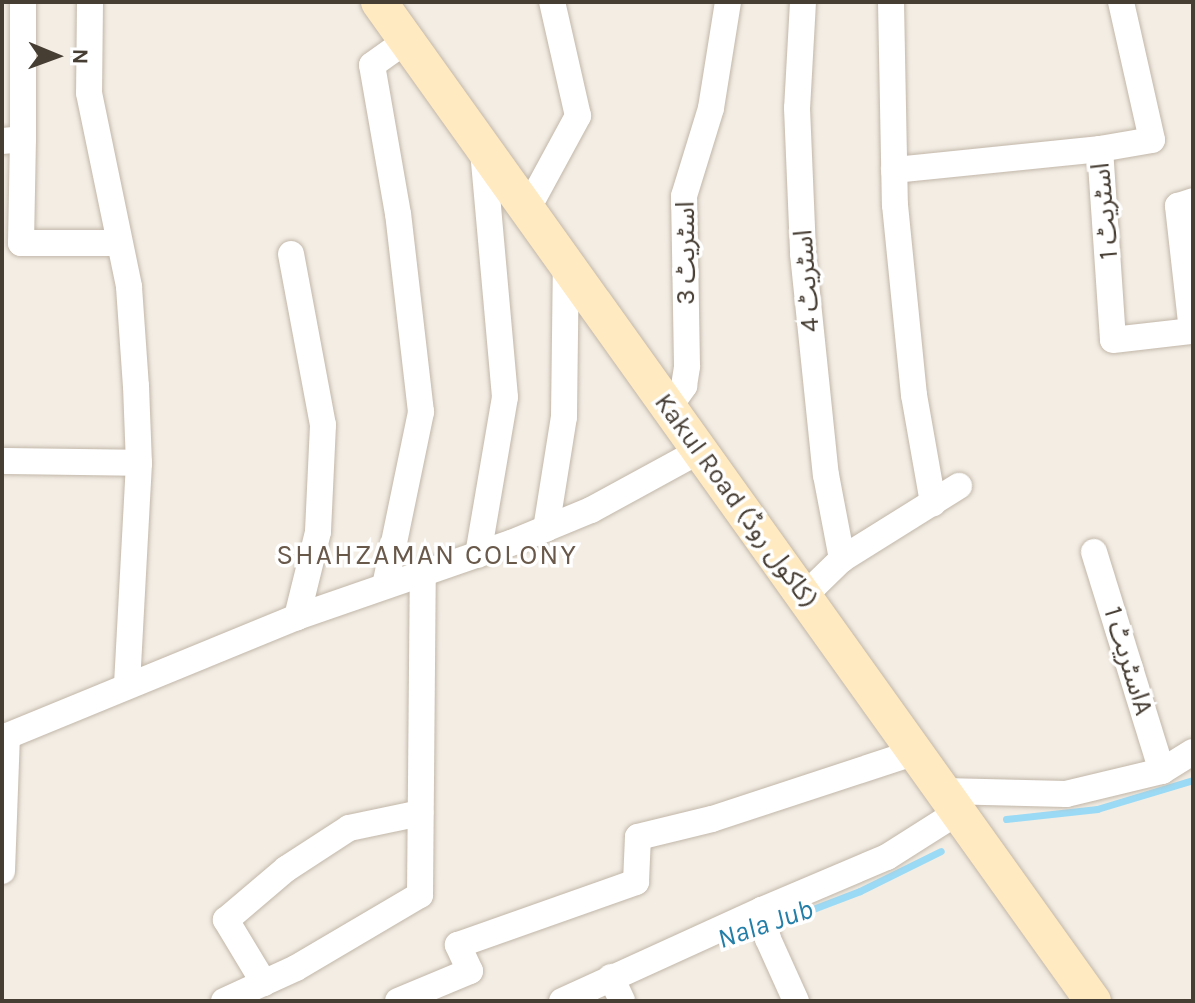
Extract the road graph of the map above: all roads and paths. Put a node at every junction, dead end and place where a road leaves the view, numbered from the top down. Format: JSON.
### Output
{"nodes":[{"id":1,"x":23,"y":2,"type":"edge"},
{"id":2,"x":90,"y":2,"type":"edge"},
{"id":3,"x":379,"y":2,"type":"edge"},
{"id":4,"x":552,"y":2,"type":"edge"},
{"id":5,"x":728,"y":2,"type":"edge"},
{"id":6,"x":803,"y":2,"type":"edge"},
{"id":7,"x":891,"y":2,"type":"edge"},
{"id":8,"x":1121,"y":2,"type":"edge"},
{"id":9,"x":407,"y":40,"type":"junction"},
{"id":10,"x":12,"y":140,"type":"edge"},
{"id":11,"x":483,"y":147,"type":"junction"},
{"id":12,"x":1100,"y":149,"type":"junction"},
{"id":13,"x":894,"y":170,"type":"junction"},
{"id":14,"x":1193,"y":201,"type":"edge"},
{"id":15,"x":528,"y":208,"type":"junction"},
{"id":16,"x":119,"y":243,"type":"junction"},
{"id":17,"x":291,"y":254,"type":"dead end"},
{"id":18,"x":566,"y":262,"type":"junction"},
{"id":19,"x":1193,"y":333,"type":"edge"},
{"id":20,"x":669,"y":407,"type":"junction"},
{"id":21,"x":701,"y":450,"type":"junction"},
{"id":22,"x":2,"y":461,"type":"edge"},
{"id":23,"x":139,"y":463,"type":"junction"},
{"id":24,"x":959,"y":486,"type":"dead end"},
{"id":25,"x":933,"y":503,"type":"junction"},
{"id":26,"x":546,"y":529,"type":"junction"},
{"id":27,"x":1094,"y":552,"type":"dead end"},
{"id":28,"x":478,"y":555,"type":"junction"},
{"id":29,"x":842,"y":559,"type":"junction"},
{"id":30,"x":423,"y":572,"type":"junction"},
{"id":31,"x":385,"y":586,"type":"junction"},
{"id":32,"x":804,"y":596,"type":"junction"},
{"id":33,"x":297,"y":617,"type":"junction"},
{"id":34,"x":127,"y":684,"type":"junction"},
{"id":35,"x":916,"y":752,"type":"junction"},
{"id":36,"x":1193,"y":752,"type":"edge"},
{"id":37,"x":1162,"y":771,"type":"junction"},
{"id":38,"x":951,"y":802,"type":"junction"},
{"id":39,"x":420,"y":813,"type":"junction"},
{"id":40,"x":2,"y":871,"type":"edge"},
{"id":41,"x":762,"y":910,"type":"junction"},
{"id":42,"x":611,"y":977,"type":"junction"},
{"id":43,"x":264,"y":983,"type":"junction"},
{"id":44,"x":224,"y":1001,"type":"edge"},
{"id":45,"x":398,"y":1001,"type":"edge"},
{"id":46,"x":562,"y":1001,"type":"edge"},
{"id":47,"x":622,"y":1001,"type":"edge"},
{"id":48,"x":796,"y":1001,"type":"edge"},
{"id":49,"x":1093,"y":1001,"type":"edge"}],
"edges":[{"from":1,"to":10,"type":"street"},
{"from":2,"to":16,"type":"street"},
{"from":3,"to":9,"type":"main road","name":"Kakul Road (کاکول روڈ)"},
{"from":4,"to":15,"type":"street"},
{"from":5,"to":20,"type":"street","name":"اسٹریٹ 3"},
{"from":6,"to":29,"type":"street","name":"اسٹریٹ 4"},
{"from":7,"to":13,"type":"street"},
{"from":8,"to":12,"type":"street","name":"اسٹریٹ 1"},
{"from":9,"to":11,"type":"main road","name":"Kakul Road (کاکول روڈ)"},
{"from":9,"to":31,"type":"street"},
{"from":10,"to":16,"type":"street"},
{"from":11,"to":15,"type":"main road","name":"Kakul Road (کاکول روڈ)"},
{"from":11,"to":28,"type":"street"},
{"from":12,"to":13,"type":"street"},
{"from":12,"to":19,"type":"street","name":"اسٹریٹ 1"},
{"from":13,"to":25,"type":"street"},
{"from":14,"to":19,"type":"street","name":"اسٹریٹ 1"},
{"from":15,"to":18,"type":"main road","name":"Kakul Road (کاکول روڈ)"},
{"from":16,"to":23,"type":"street"},
{"from":17,"to":33,"type":"street"},
{"from":18,"to":20,"type":"main road","name":"Kakul Road (کاکول روڈ)"},
{"from":18,"to":26,"type":"street"},
{"from":20,"to":21,"type":"main road","name":"Kakul Road (کاکول روڈ)"},
{"from":21,"to":26,"type":"street"},
{"from":21,"to":32,"type":"main road","name":"Kakul Road (کاکول روڈ)"},
{"from":22,"to":23,"type":"street"},
{"from":23,"to":34,"type":"street"},
{"from":24,"to":25,"type":"street"},
{"from":25,"to":29,"type":"street"},
{"from":26,"to":28,"type":"street"},
{"from":27,"to":37,"type":"street","name":"اسٹریٹ 1A"},
{"from":28,"to":30,"type":"street"},
{"from":29,"to":32,"type":"street"},
{"from":30,"to":31,"type":"street"},
{"from":30,"to":39,"type":"street"},
{"from":31,"to":33,"type":"street"},
{"from":32,"to":35,"type":"main road","name":"Kakul Road (کاکول روڈ)"},
{"from":33,"to":34,"type":"street"},
{"from":34,"to":40,"type":"street"},
{"from":35,"to":38,"type":"main road","name":"Kakul Road (کاکول روڈ)"},
{"from":35,"to":45,"type":"street"},
{"from":36,"to":37,"type":"street"},
{"from":37,"to":38,"type":"street"},
{"from":38,"to":41,"type":"street"},
{"from":38,"to":49,"type":"main road","name":"Kakul Road (کاکول روڈ)"},
{"from":39,"to":43,"type":"street"},
{"from":39,"to":43,"type":"street"},
{"from":41,"to":42,"type":"street"},
{"from":41,"to":48,"type":"street"},
{"from":42,"to":46,"type":"street"},
{"from":42,"to":47,"type":"street"},
{"from":43,"to":44,"type":"street"}]}
